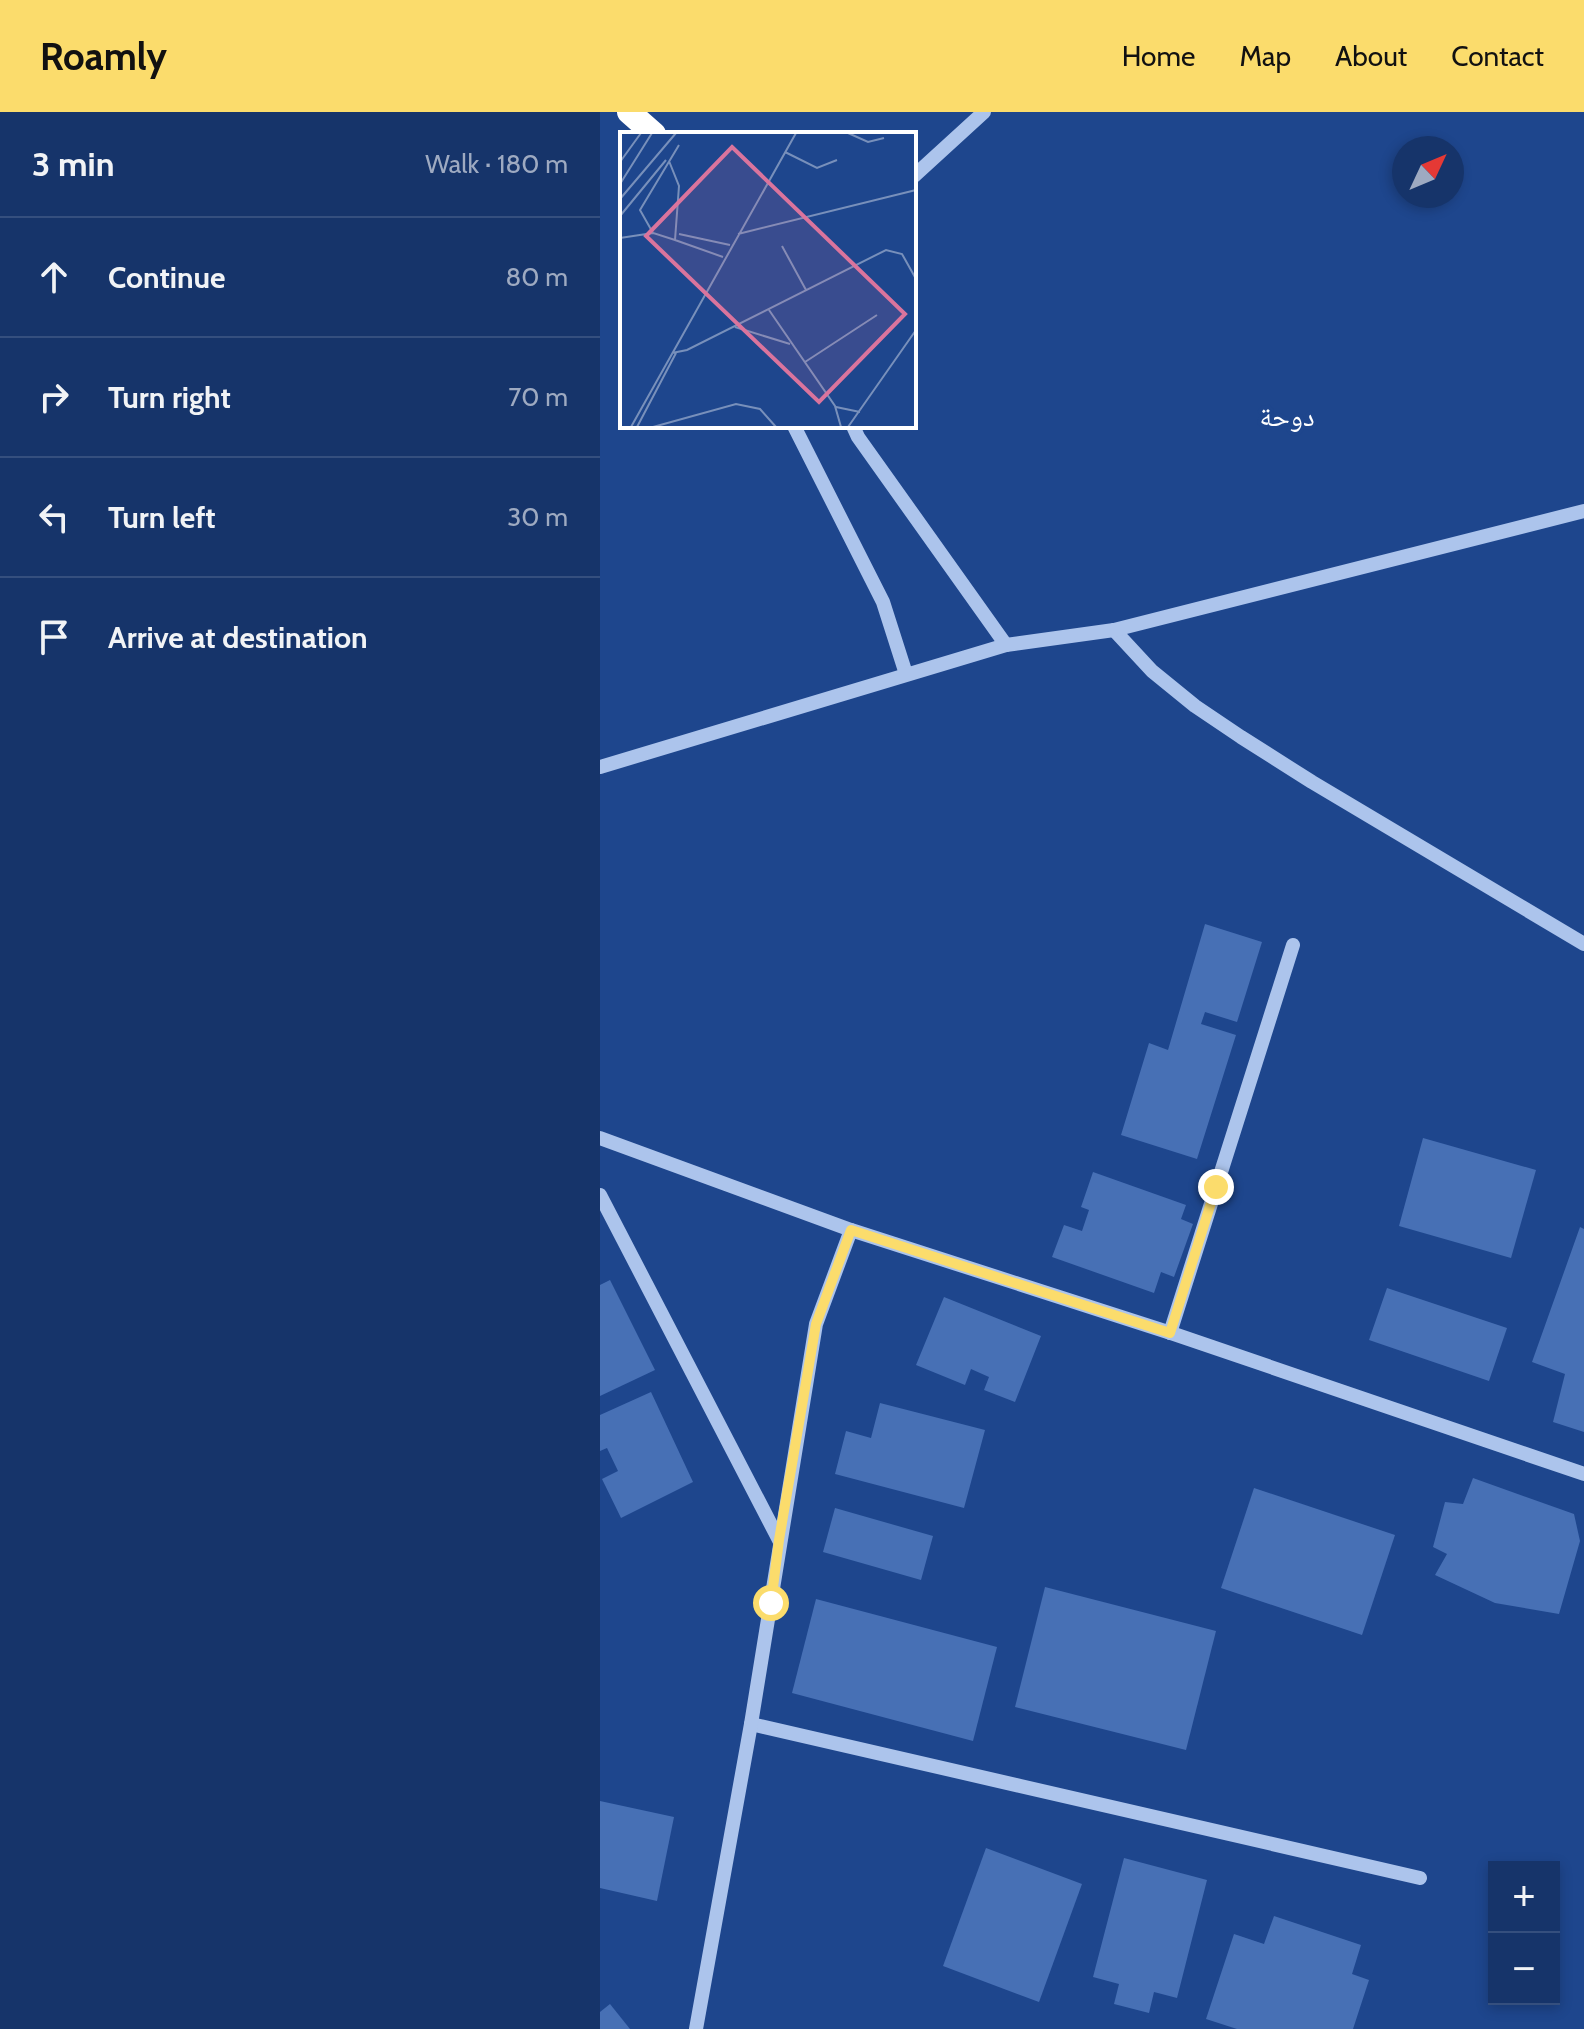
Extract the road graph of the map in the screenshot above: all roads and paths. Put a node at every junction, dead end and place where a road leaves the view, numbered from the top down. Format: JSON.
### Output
{"nodes":[{"id":1,"x":629,"y":112,"type":"edge"},
{"id":2,"x":656,"y":112,"type":"edge"},
{"id":3,"x":984,"y":112,"type":"edge"},
{"id":4,"x":653,"y":132,"type":"edge"},
{"id":5,"x":655,"y":132,"type":"edge"},
{"id":6,"x":916,"y":174,"type":"edge"},
{"id":7,"x":795,"y":428,"type":"edge"},
{"id":8,"x":854,"y":428,"type":"edge"},
{"id":9,"x":1584,"y":511,"type":"edge"},
{"id":10,"x":1114,"y":630,"type":"junction"},
{"id":11,"x":1006,"y":645,"type":"junction"},
{"id":12,"x":906,"y":674,"type":"junction"},
{"id":13,"x":600,"y":767,"type":"edge"},
{"id":14,"x":1584,"y":944,"type":"edge"},
{"id":15,"x":1293,"y":945,"type":"dead end"},
{"id":16,"x":600,"y":1138,"type":"edge"},
{"id":17,"x":600,"y":1195,"type":"edge"},
{"id":18,"x":851,"y":1230,"type":"junction"},
{"id":19,"x":1170,"y":1333,"type":"junction"},
{"id":20,"x":1584,"y":1474,"type":"edge"},
{"id":21,"x":779,"y":1540,"type":"junction"},
{"id":22,"x":751,"y":1724,"type":"junction"},
{"id":23,"x":1420,"y":1878,"type":"dead end"},
{"id":24,"x":696,"y":2029,"type":"edge"}],
"edges":[{"from":1,"to":4,"type":"highway"},
{"from":2,"to":5,"type":"highway"},
{"from":3,"to":6,"type":"street"},
{"from":7,"to":12,"type":"street"},
{"from":8,"to":11,"type":"street"},
{"from":9,"to":10,"type":"street"},
{"from":10,"to":11,"type":"street"},
{"from":10,"to":14,"type":"street"},
{"from":11,"to":12,"type":"street"},
{"from":12,"to":13,"type":"street"},
{"from":15,"to":19,"type":"street"},
{"from":16,"to":18,"type":"street"},
{"from":17,"to":21,"type":"street"},
{"from":18,"to":19,"type":"street"},
{"from":18,"to":21,"type":"street"},
{"from":19,"to":20,"type":"street"},
{"from":21,"to":22,"type":"street"},
{"from":22,"to":23,"type":"street"},
{"from":22,"to":24,"type":"street"}]}
